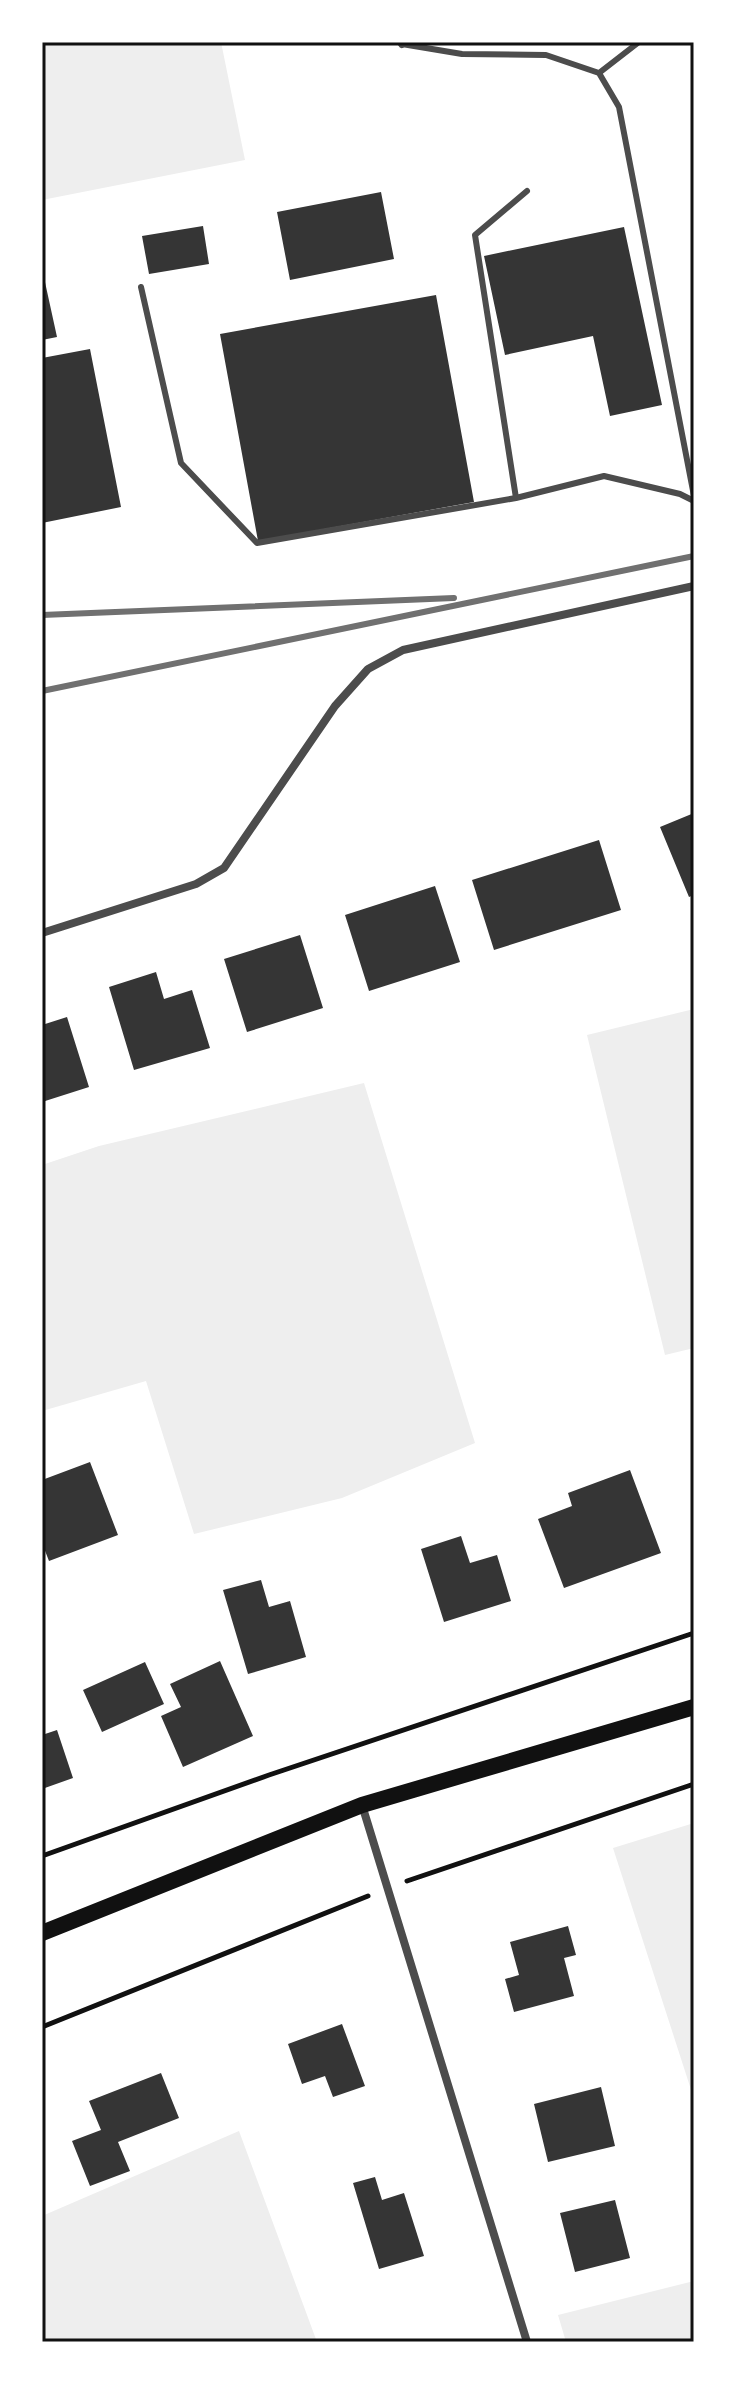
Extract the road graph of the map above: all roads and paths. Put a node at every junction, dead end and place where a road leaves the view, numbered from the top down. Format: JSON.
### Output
{"nodes":[{"id":1,"x":639,"y":42,"type":"edge"},
{"id":2,"x":401,"y":43,"type":"edge"},
{"id":3,"x":599,"y":73,"type":"junction"},
{"id":4,"x":527,"y":191,"type":"dead end"},
{"id":5,"x":141,"y":287,"type":"dead end"},
{"id":6,"x":516,"y":498,"type":"junction"},
{"id":7,"x":694,"y":499,"type":"edge"},
{"id":8,"x":694,"y":586,"type":"edge"},
{"id":9,"x":42,"y":933,"type":"edge"},
{"id":10,"x":694,"y":1633,"type":"edge"},
{"id":11,"x":694,"y":1707,"type":"edge"},
{"id":12,"x":362,"y":1805,"type":"junction"},
{"id":13,"x":42,"y":1856,"type":"edge"},
{"id":14,"x":42,"y":1933,"type":"edge"},
{"id":15,"x":527,"y":2342,"type":"edge"}],
"edges":[{"from":1,"to":3,"type":"lane"},
{"from":2,"to":3,"type":"lane"},
{"from":3,"to":7,"type":"lane"},
{"from":4,"to":6,"type":"lane"},
{"from":5,"to":6,"type":"lane"},
{"from":6,"to":7,"type":"lane"},
{"from":8,"to":9,"type":"street"},
{"from":10,"to":13,"type":"path"},
{"from":11,"to":12,"type":"main road"},
{"from":12,"to":14,"type":"main road"},
{"from":12,"to":15,"type":"street"}]}
